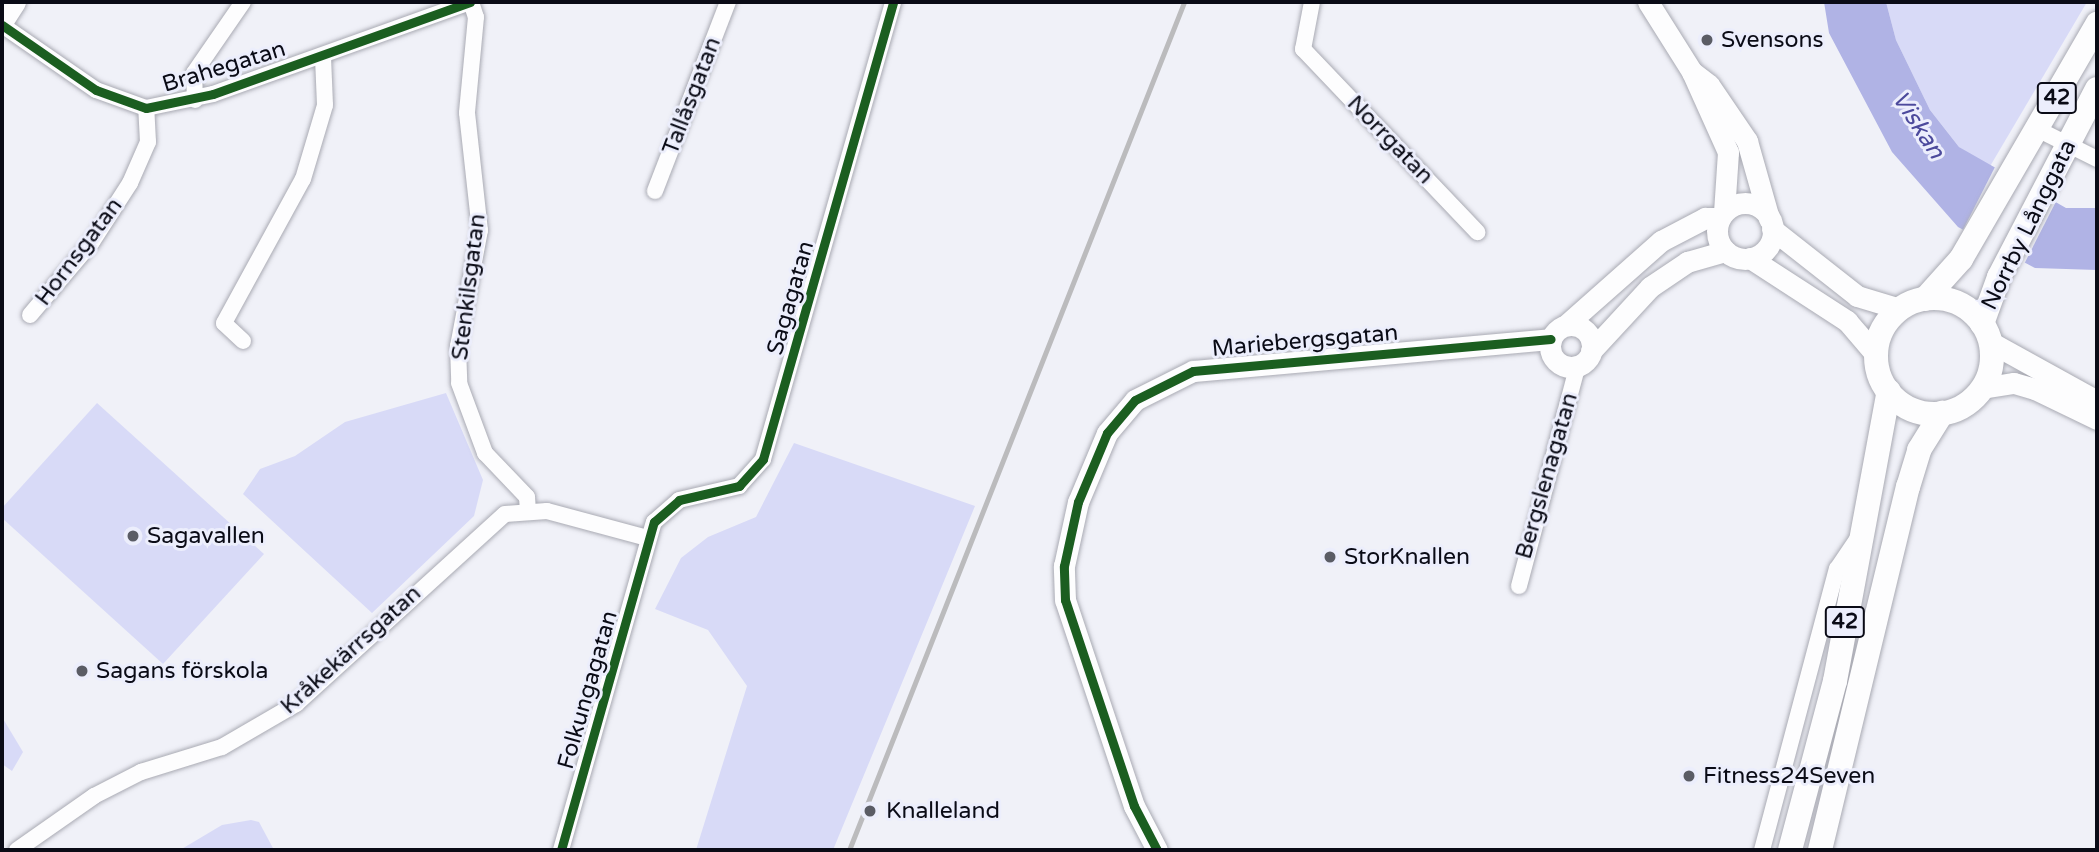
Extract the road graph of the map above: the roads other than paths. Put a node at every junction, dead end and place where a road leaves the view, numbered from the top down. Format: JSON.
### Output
{"nodes":[{"id":1,"x":15,"y":2,"type":"edge"},
{"id":2,"x":243,"y":2,"type":"edge"},
{"id":3,"x":470,"y":2,"type":"edge"},
{"id":4,"x":728,"y":2,"type":"edge"},
{"id":5,"x":893,"y":2,"type":"edge"},
{"id":6,"x":1312,"y":2,"type":"edge"},
{"id":7,"x":1648,"y":2,"type":"edge"},
{"id":8,"x":2,"y":24,"type":"edge"},
{"id":9,"x":2097,"y":24,"type":"edge"},
{"id":10,"x":323,"y":57,"type":"junction"},
{"id":11,"x":1692,"y":72,"type":"junction"},
{"id":12,"x":2097,"y":89,"type":"edge"},
{"id":13,"x":195,"y":100,"type":"junction"},
{"id":14,"x":146,"y":108,"type":"junction"},
{"id":15,"x":2039,"y":130,"type":"junction"},
{"id":16,"x":2066,"y":147,"type":"junction"},
{"id":17,"x":2097,"y":159,"type":"edge"},
{"id":18,"x":654,"y":191,"type":"dead end"},
{"id":19,"x":1722,"y":215,"type":"junction"},
{"id":20,"x":1771,"y":224,"type":"junction"},
{"id":21,"x":1477,"y":232,"type":"dead end"},
{"id":22,"x":1725,"y":251,"type":"junction"},
{"id":23,"x":1749,"y":258,"type":"junction"},
{"id":24,"x":1925,"y":299,"type":"junction"},
{"id":25,"x":1900,"y":309,"type":"junction"},
{"id":26,"x":30,"y":316,"type":"dead end"},
{"id":27,"x":1558,"y":332,"type":"junction"},
{"id":28,"x":1986,"y":333,"type":"junction"},
{"id":29,"x":243,"y":341,"type":"dead end"},
{"id":30,"x":1877,"y":356,"type":"junction"},
{"id":31,"x":1584,"y":358,"type":"junction"},
{"id":32,"x":1982,"y":388,"type":"junction"},
{"id":33,"x":1889,"y":391,"type":"junction"},
{"id":34,"x":2097,"y":401,"type":"edge"},
{"id":35,"x":1942,"y":413,"type":"junction"},
{"id":36,"x":2097,"y":419,"type":"edge"},
{"id":37,"x":528,"y":510,"type":"junction"},
{"id":38,"x":1858,"y":537,"type":"junction"},
{"id":39,"x":646,"y":538,"type":"junction"},
{"id":40,"x":1519,"y":586,"type":"dead end"},
{"id":41,"x":17,"y":850,"type":"edge"},
{"id":42,"x":561,"y":850,"type":"edge"},
{"id":43,"x":1157,"y":850,"type":"edge"},
{"id":44,"x":1762,"y":850,"type":"edge"},
{"id":45,"x":1790,"y":850,"type":"edge"},
{"id":46,"x":1819,"y":850,"type":"edge"}],
"edges":[{"from":1,"to":8,"type":"street"},
{"from":2,"to":13,"type":"street"},
{"from":3,"to":10,"type":"street","name":"Brahegatan"},
{"from":3,"to":37,"type":"street","name":"Stenkilsgatan"},
{"from":4,"to":18,"type":"street","name":"Tallåsgatan"},
{"from":5,"to":39,"type":"street","name":"Sagagatan"},
{"from":6,"to":21,"type":"street","name":"Norrgatan"},
{"from":7,"to":11,"type":"street"},
{"from":8,"to":14,"type":"street","name":"Brahegatan"},
{"from":9,"to":15,"type":"main road","name":"Norrby Långgata","number":"42"},
{"from":10,"to":13,"type":"street","name":"Brahegatan"},
{"from":10,"to":29,"type":"street"},
{"from":11,"to":19,"type":"street"},
{"from":11,"to":20,"type":"street"},
{"from":12,"to":16,"type":"main road","name":"Norrby Långgata","number":"42"},
{"from":13,"to":14,"type":"street","name":"Brahegatan"},
{"from":14,"to":26,"type":"street","name":"Hornsgatan"},
{"from":15,"to":16,"type":"street"},
{"from":15,"to":24,"type":"main road","name":"Norrby Långgata","number":"42"},
{"from":16,"to":17,"type":"street"},
{"from":16,"to":28,"type":"main road","name":"Norrby Långgata","number":"42"},
{"from":19,"to":20,"type":"street"},
{"from":19,"to":22,"type":"street"},
{"from":19,"to":27,"type":"street"},
{"from":20,"to":23,"type":"street"},
{"from":20,"to":25,"type":"street"},
{"from":22,"to":23,"type":"street"},
{"from":22,"to":31,"type":"street","name":"Bergslenagatan"},
{"from":23,"to":30,"type":"street"},
{"from":24,"to":25,"type":"main road","number":"42"},
{"from":24,"to":28,"type":"main road"},
{"from":25,"to":30,"type":"main road"},
{"from":27,"to":31,"type":"street"},
{"from":27,"to":31,"type":"street"},
{"from":27,"to":43,"type":"street","name":"Mariebergsgatan"},
{"from":28,"to":32,"type":"main road","number":"42"},
{"from":28,"to":34,"type":"street"},
{"from":30,"to":33,"type":"main road"},
{"from":31,"to":40,"type":"street","name":"Bergslenagatan"},
{"from":32,"to":35,"type":"main road"},
{"from":32,"to":36,"type":"street"},
{"from":33,"to":35,"type":"main road"},
{"from":33,"to":38,"type":"main road","number":"42"},
{"from":35,"to":46,"type":"main road","number":"42"},
{"from":37,"to":39,"type":"street"},
{"from":37,"to":41,"type":"street","name":"Kråkekärrsgatan"},
{"from":38,"to":44,"type":"street"},
{"from":38,"to":45,"type":"main road","number":"42"},
{"from":39,"to":42,"type":"street","name":"Folkungagatan"}]}
